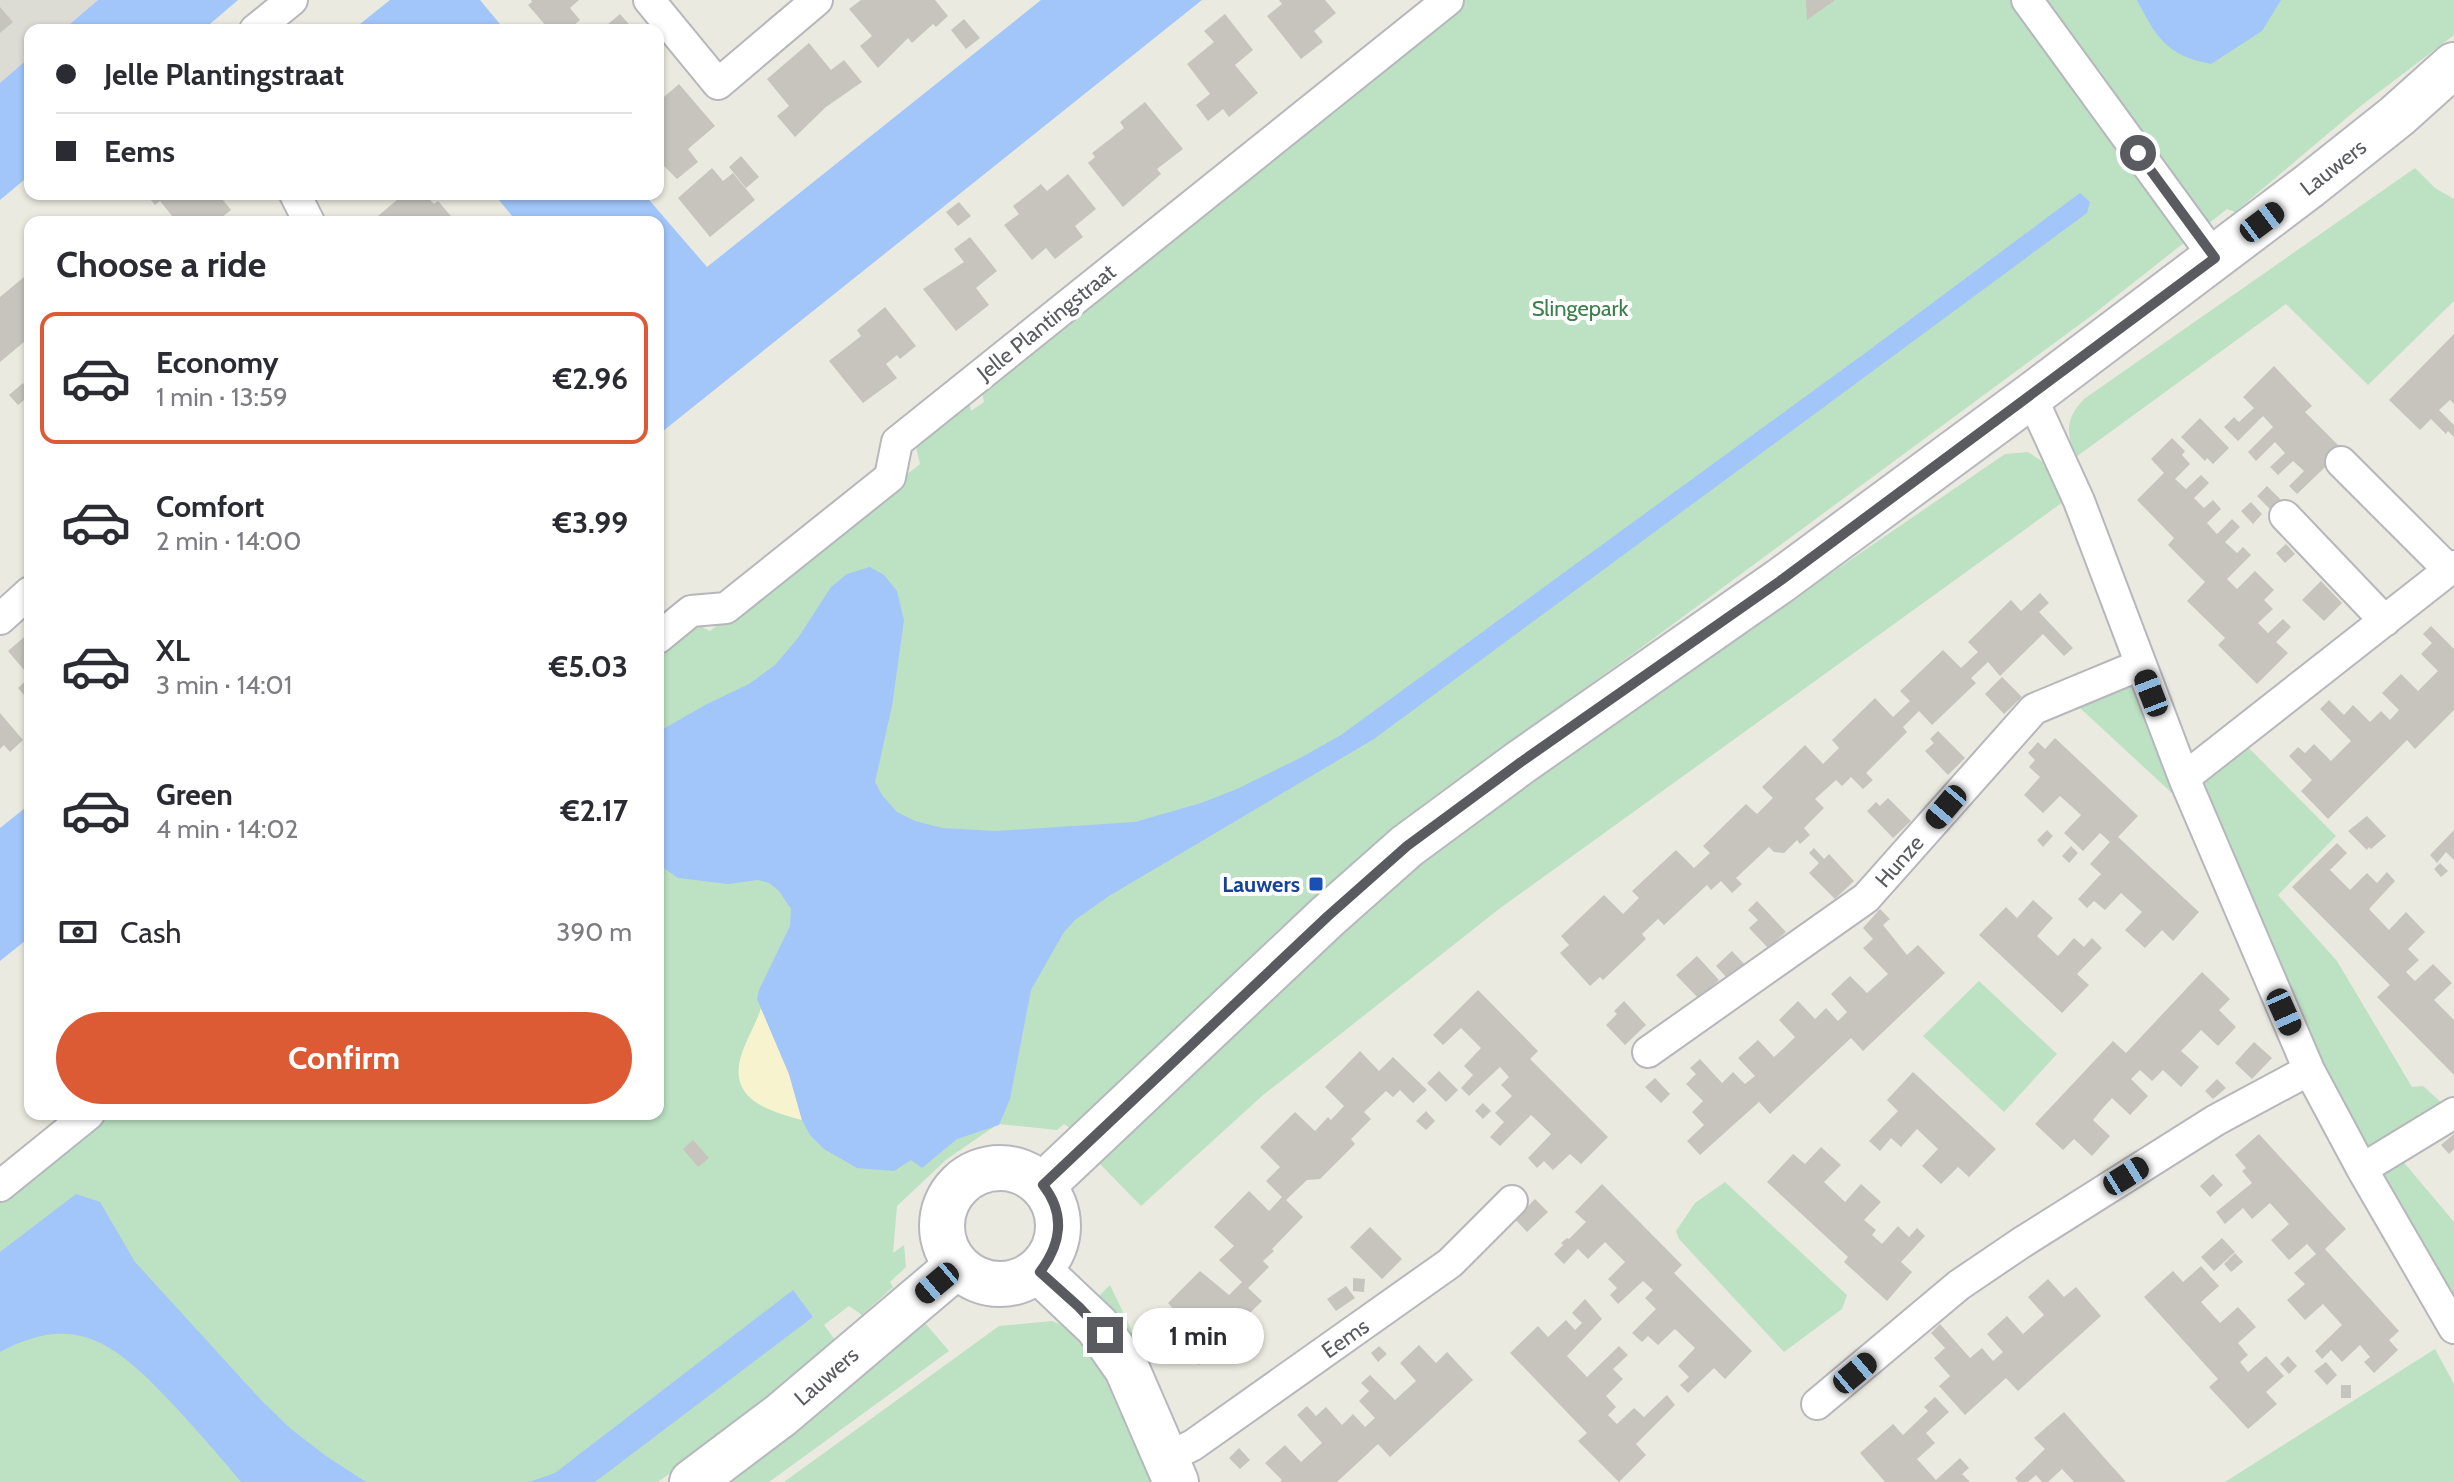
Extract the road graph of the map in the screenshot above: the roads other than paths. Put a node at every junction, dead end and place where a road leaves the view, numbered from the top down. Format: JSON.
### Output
{"nodes":[{"id":1,"x":292,"y":0,"type":"edge"},
{"id":2,"x":649,"y":0,"type":"edge"},
{"id":3,"x":817,"y":0,"type":"edge"},
{"id":4,"x":1448,"y":0,"type":"edge"},
{"id":5,"x":2027,"y":0,"type":"edge"},
{"id":6,"x":262,"y":24,"type":"edge"},
{"id":7,"x":2454,"y":65,"type":"edge"},
{"id":8,"x":2215,"y":258,"type":"junction"},
{"id":9,"x":2031,"y":396,"type":"junction"},
{"id":10,"x":2341,"y":462,"type":"dead end"},
{"id":11,"x":2285,"y":516,"type":"dead end"},
{"id":12,"x":2451,"y":568,"type":"edge"},
{"id":13,"x":24,"y":597,"type":"edge"},
{"id":14,"x":0,"y":619,"type":"edge"},
{"id":15,"x":2385,"y":621,"type":"junction"},
{"id":16,"x":664,"y":633,"type":"edge"},
{"id":17,"x":2140,"y":665,"type":"junction"},
{"id":18,"x":2184,"y":778,"type":"junction"},
{"id":19,"x":1648,"y":1052,"type":"dead end"},
{"id":20,"x":2309,"y":1070,"type":"junction"},
{"id":21,"x":2454,"y":1113,"type":"edge"},
{"id":22,"x":82,"y":1120,"type":"edge"},
{"id":23,"x":2362,"y":1169,"type":"junction"},
{"id":24,"x":1043,"y":1185,"type":"junction"},
{"id":25,"x":0,"y":1186,"type":"edge"},
{"id":26,"x":1512,"y":1201,"type":"dead end"},
{"id":27,"x":957,"y":1266,"type":"junction"},
{"id":28,"x":1040,"y":1272,"type":"junction"},
{"id":29,"x":2454,"y":1328,"type":"edge"},
{"id":30,"x":1817,"y":1404,"type":"dead end"},
{"id":31,"x":1171,"y":1470,"type":"edge"},
{"id":32,"x":692,"y":1482,"type":"edge"}],
"edges":[{"from":1,"to":6,"type":"street"},
{"from":2,"to":3,"type":"street"},
{"from":4,"to":16,"type":"street","name":"Jelle Plantingstraat"},
{"from":5,"to":8,"type":"street"},
{"from":7,"to":8,"type":"street","name":"Lauwers"},
{"from":8,"to":9,"type":"street","name":"Lauwers"},
{"from":9,"to":17,"type":"street"},
{"from":9,"to":24,"type":"street","name":"Lauwers"},
{"from":10,"to":12,"type":"street"},
{"from":11,"to":15,"type":"street"},
{"from":12,"to":15,"type":"street"},
{"from":13,"to":14,"type":"street"},
{"from":15,"to":18,"type":"street"},
{"from":17,"to":18,"type":"street"},
{"from":17,"to":19,"type":"street","name":"Hunze"},
{"from":18,"to":20,"type":"street"},
{"from":20,"to":23,"type":"street"},
{"from":20,"to":30,"type":"street"},
{"from":21,"to":23,"type":"street"},
{"from":22,"to":25,"type":"street"},
{"from":23,"to":29,"type":"street"},
{"from":24,"to":27,"type":"street"},
{"from":24,"to":28,"type":"street"},
{"from":26,"to":31,"type":"street","name":"Eems"},
{"from":27,"to":28,"type":"street"},
{"from":27,"to":32,"type":"street","name":"Lauwers"},
{"from":28,"to":31,"type":"street","name":"Eems"}]}
